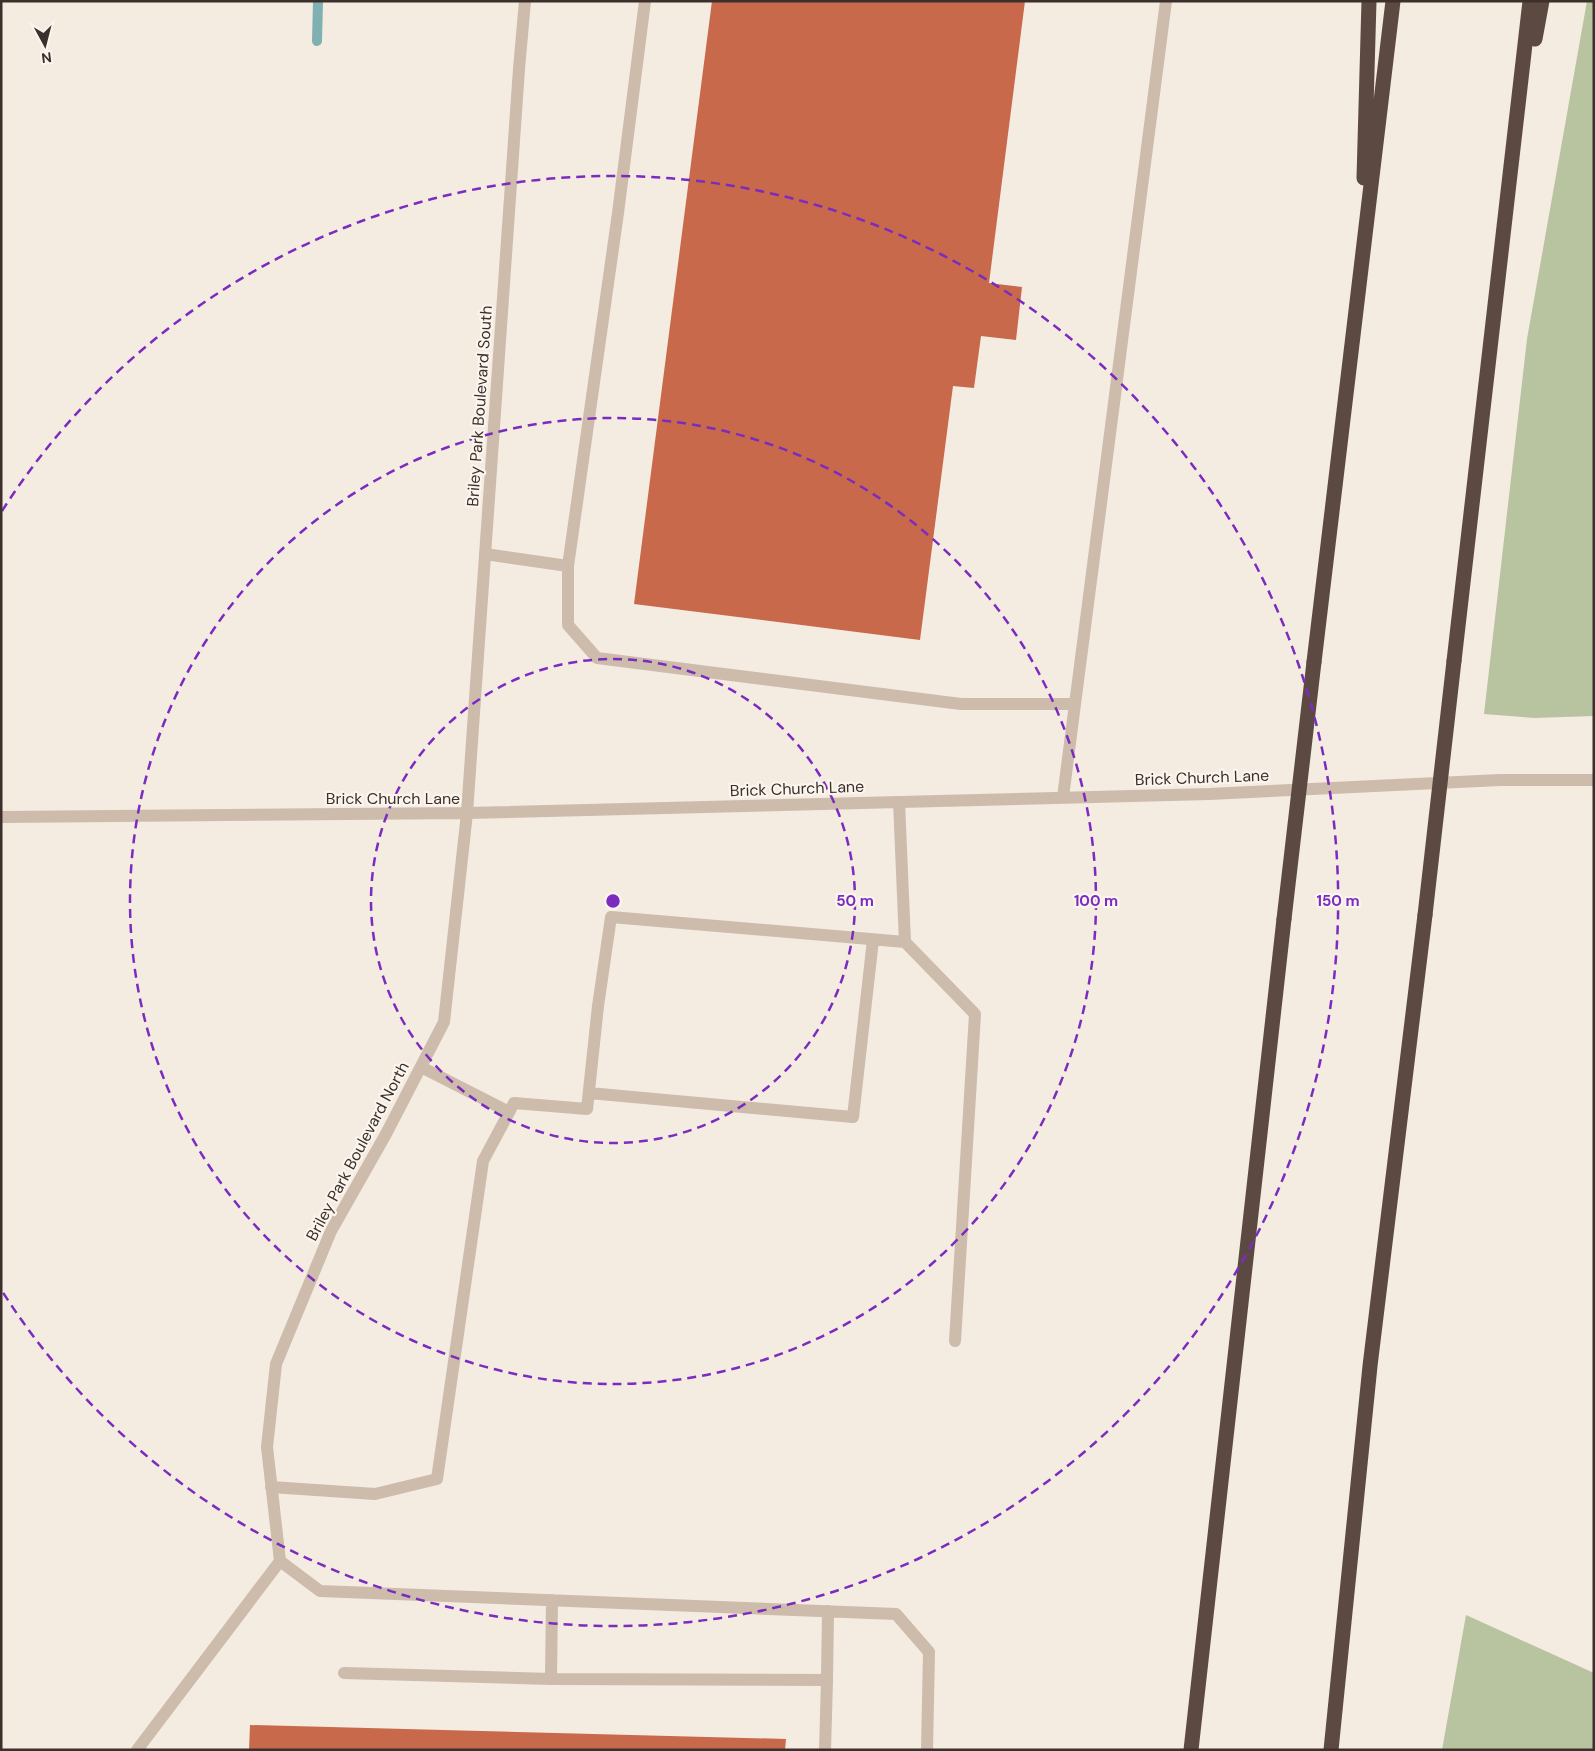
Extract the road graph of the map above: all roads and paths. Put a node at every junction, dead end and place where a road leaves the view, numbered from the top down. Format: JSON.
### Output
{"nodes":[{"id":1,"x":525,"y":1,"type":"edge"},
{"id":2,"x":646,"y":1,"type":"edge"},
{"id":3,"x":1166,"y":1,"type":"edge"},
{"id":4,"x":1369,"y":1,"type":"edge"},
{"id":5,"x":1393,"y":1,"type":"edge"},
{"id":6,"x":1530,"y":1,"type":"edge"},
{"id":7,"x":1542,"y":1,"type":"edge"},
{"id":8,"x":1512,"y":158,"type":"junction"},
{"id":9,"x":1361,"y":274,"type":"junction"},
{"id":10,"x":485,"y":554,"type":"junction"},
{"id":11,"x":568,"y":566,"type":"junction"},
{"id":12,"x":1075,"y":704,"type":"junction"},
{"id":13,"x":1594,"y":780,"type":"edge"},
{"id":14,"x":1063,"y":798,"type":"junction"},
{"id":15,"x":899,"y":802,"type":"junction"},
{"id":16,"x":467,"y":813,"type":"junction"},
{"id":17,"x":1,"y":817,"type":"edge"},
{"id":18,"x":874,"y":940,"type":"junction"},
{"id":19,"x":905,"y":942,"type":"junction"},
{"id":20,"x":421,"y":1066,"type":"junction"},
{"id":21,"x":589,"y":1094,"type":"junction"},
{"id":22,"x":510,"y":1112,"type":"junction"},
{"id":23,"x":955,"y":1341,"type":"dead end"},
{"id":24,"x":272,"y":1488,"type":"junction"},
{"id":25,"x":280,"y":1561,"type":"junction"},
{"id":26,"x":552,"y":1600,"type":"junction"},
{"id":27,"x":828,"y":1611,"type":"junction"},
{"id":28,"x":344,"y":1673,"type":"dead end"},
{"id":29,"x":551,"y":1679,"type":"junction"},
{"id":30,"x":826,"y":1680,"type":"junction"},
{"id":31,"x":137,"y":1750,"type":"edge"},
{"id":32,"x":825,"y":1750,"type":"edge"},
{"id":33,"x":927,"y":1750,"type":"edge"},
{"id":34,"x":1191,"y":1750,"type":"edge"},
{"id":35,"x":1331,"y":1750,"type":"edge"}],
"edges":[{"from":1,"to":10,"type":"street","name":"Briley Park Boulevard South"},
{"from":2,"to":11,"type":"street"},
{"from":3,"to":12,"type":"street"},
{"from":4,"to":9,"type":"highway"},
{"from":5,"to":9,"type":"highway"},
{"from":6,"to":8,"type":"highway"},
{"from":7,"to":8,"type":"highway"},
{"from":8,"to":35,"type":"highway","bridge":true},
{"from":9,"to":34,"type":"highway","bridge":true},
{"from":10,"to":11,"type":"street"},
{"from":10,"to":16,"type":"street","name":"Briley Park Boulevard South"},
{"from":11,"to":12,"type":"street"},
{"from":12,"to":14,"type":"street"},
{"from":13,"to":14,"type":"street","name":"Brick Church Lane"},
{"from":14,"to":15,"type":"street","name":"Brick Church Lane"},
{"from":15,"to":16,"type":"street","name":"Brick Church Lane"},
{"from":15,"to":19,"type":"street"},
{"from":16,"to":17,"type":"street","name":"Brick Church Lane"},
{"from":16,"to":20,"type":"street","name":"Briley Park Boulevard North"},
{"from":18,"to":19,"type":"street"},
{"from":18,"to":21,"type":"street"},
{"from":18,"to":21,"type":"street"},
{"from":19,"to":23,"type":"street"},
{"from":20,"to":22,"type":"street"},
{"from":20,"to":24,"type":"street","name":"Briley Park Boulevard North"},
{"from":21,"to":22,"type":"street"},
{"from":22,"to":24,"type":"street"},
{"from":24,"to":25,"type":"street","name":"Briley Park Boulevard North"},
{"from":25,"to":26,"type":"street"},
{"from":25,"to":31,"type":"street"},
{"from":26,"to":27,"type":"street"},
{"from":26,"to":29,"type":"street"},
{"from":27,"to":30,"type":"street"},
{"from":27,"to":33,"type":"street"},
{"from":28,"to":29,"type":"street"},
{"from":29,"to":30,"type":"street"},
{"from":30,"to":32,"type":"street"}]}
